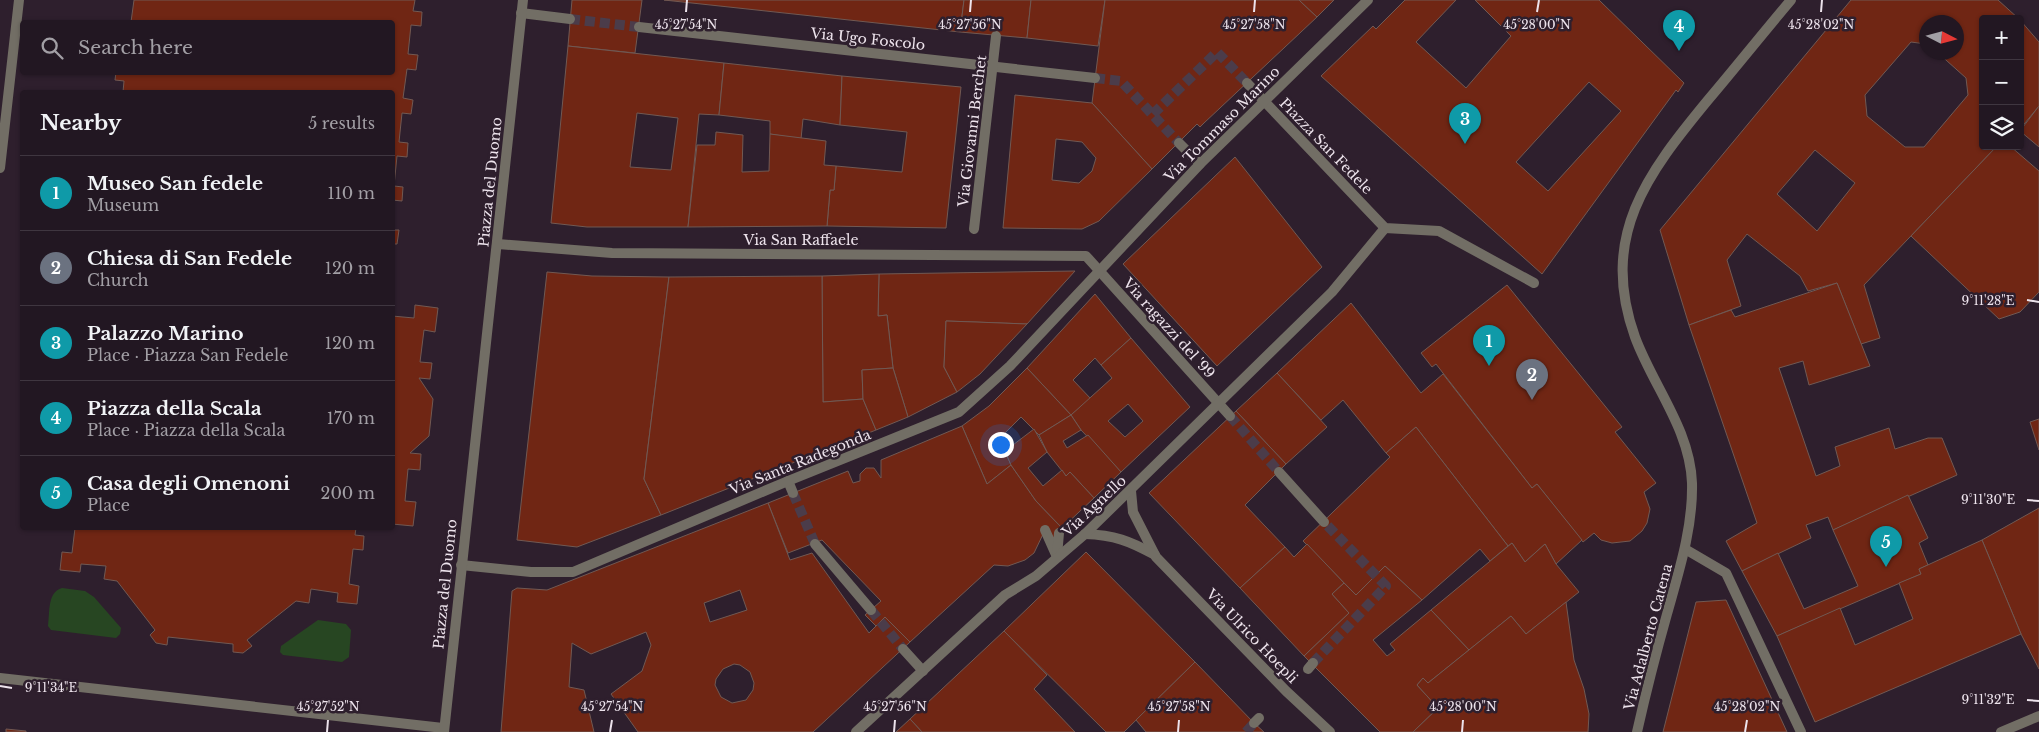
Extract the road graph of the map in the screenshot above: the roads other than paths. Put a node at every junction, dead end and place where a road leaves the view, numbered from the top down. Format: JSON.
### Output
{"nodes":[{"id":1,"x":19,"y":0,"type":"edge"},
{"id":2,"x":523,"y":0,"type":"edge"},
{"id":3,"x":1368,"y":0,"type":"edge"},
{"id":4,"x":1791,"y":0,"type":"edge"},
{"id":5,"x":522,"y":13,"type":"junction"},
{"id":6,"x":570,"y":19,"type":"tunnel mouth"},
{"id":7,"x":638,"y":27,"type":"tunnel mouth"},
{"id":8,"x":996,"y":36,"type":"dead end"},
{"id":9,"x":993,"y":67,"type":"junction"},
{"id":10,"x":1095,"y":78,"type":"tunnel mouth"},
{"id":11,"x":1247,"y":83,"type":"tunnel mouth"},
{"id":12,"x":1263,"y":101,"type":"junction"},
{"id":13,"x":1179,"y":143,"type":"tunnel mouth"},
{"id":14,"x":1200,"y":164,"type":"junction"},
{"id":15,"x":0,"y":168,"type":"edge"},
{"id":16,"x":1385,"y":228,"type":"junction"},
{"id":17,"x":974,"y":229,"type":"dead end"},
{"id":18,"x":498,"y":244,"type":"junction"},
{"id":19,"x":1098,"y":270,"type":"junction"},
{"id":20,"x":1534,"y":284,"type":"dead end"},
{"id":21,"x":1218,"y":404,"type":"junction"},
{"id":22,"x":1230,"y":416,"type":"tunnel mouth"},
{"id":23,"x":1279,"y":472,"type":"tunnel mouth"},
{"id":24,"x":788,"y":481,"type":"junction"},
{"id":25,"x":1131,"y":490,"type":"junction"},
{"id":26,"x":793,"y":493,"type":"tunnel mouth"},
{"id":27,"x":1324,"y":522,"type":"tunnel mouth"},
{"id":28,"x":1045,"y":530,"type":"dead end"},
{"id":29,"x":1059,"y":533,"type":"dead end"},
{"id":30,"x":1085,"y":534,"type":"junction"},
{"id":31,"x":815,"y":544,"type":"tunnel mouth"},
{"id":32,"x":1685,"y":549,"type":"junction"},
{"id":33,"x":1156,"y":556,"type":"junction"},
{"id":34,"x":1057,"y":557,"type":"junction"},
{"id":35,"x":461,"y":565,"type":"junction"},
{"id":36,"x":871,"y":610,"type":"tunnel mouth"},
{"id":37,"x":903,"y":649,"type":"tunnel mouth"},
{"id":38,"x":923,"y":672,"type":"junction"},
{"id":39,"x":0,"y":678,"type":"edge"},
{"id":40,"x":2039,"y":716,"type":"edge"},
{"id":41,"x":444,"y":730,"type":"edge"},
{"id":42,"x":856,"y":732,"type":"edge"},
{"id":43,"x":1330,"y":732,"type":"edge"},
{"id":44,"x":1637,"y":732,"type":"edge"},
{"id":45,"x":1801,"y":732,"type":"edge"},
{"id":46,"x":2001,"y":732,"type":"edge"}],
"edges":[{"from":1,"to":15,"type":"street"},
{"from":2,"to":5,"type":"street","name":"Piazza del Duomo"},
{"from":3,"to":12,"type":"street","name":"Via Tommaso Marino"},
{"from":4,"to":32,"type":"street","name":"Via Adalberto Catena"},
{"from":5,"to":6,"type":"street"},
{"from":5,"to":18,"type":"street","name":"Piazza del Duomo"},
{"from":7,"to":9,"type":"street","name":"Via Ugo Foscolo"},
{"from":8,"to":9,"type":"street","name":"Via Giovanni Berchet"},
{"from":9,"to":10,"type":"street","name":"Via Ugo Foscolo"},
{"from":9,"to":17,"type":"street","name":"Via Giovanni Berchet"},
{"from":11,"to":12,"type":"street","name":"Piazza San Fedele"},
{"from":12,"to":14,"type":"street","name":"Via Tommaso Marino"},
{"from":12,"to":16,"type":"street","name":"Piazza San Fedele"},
{"from":13,"to":14,"type":"street"},
{"from":14,"to":19,"type":"street","name":"Via Tommaso Marino"},
{"from":16,"to":20,"type":"street"},
{"from":16,"to":21,"type":"street","name":"Via Agnello"},
{"from":18,"to":19,"type":"street","name":"Via San Raffaele"},
{"from":18,"to":35,"type":"street","name":"Piazza del Duomo"},
{"from":19,"to":21,"type":"street","name":"Via ragazzi del '99"},
{"from":19,"to":24,"type":"street","name":"Via Santa Radegonda"},
{"from":21,"to":22,"type":"street","name":"Via ragazzi del '99"},
{"from":21,"to":25,"type":"street","name":"Via Agnello"},
{"from":23,"to":27,"type":"street"},
{"from":24,"to":26,"type":"street"},
{"from":24,"to":35,"type":"street","name":"Via Santa Radegonda"},
{"from":25,"to":30,"type":"street","name":"Via Agnello"},
{"from":25,"to":33,"type":"street","name":"Via Ulrico Hoepli"},
{"from":28,"to":34,"type":"street"},
{"from":29,"to":34,"type":"street"},
{"from":30,"to":33,"type":"street","name":"Via Ulrico Hoepli"},
{"from":30,"to":34,"type":"street","name":"Via Agnello"},
{"from":31,"to":36,"type":"street"},
{"from":32,"to":44,"type":"street","name":"Via Adalberto Catena"},
{"from":32,"to":45,"type":"street"},
{"from":33,"to":43,"type":"street","name":"Via Ulrico Hoepli"},
{"from":34,"to":38,"type":"street","name":"Via Agnello"},
{"from":35,"to":41,"type":"street","name":"Piazza del Duomo"},
{"from":37,"to":38,"type":"street"},
{"from":38,"to":42,"type":"street","name":"Via Agnello"},
{"from":39,"to":41,"type":"street","name":"Piazza del Duomo"},
{"from":40,"to":46,"type":"street"}]}
